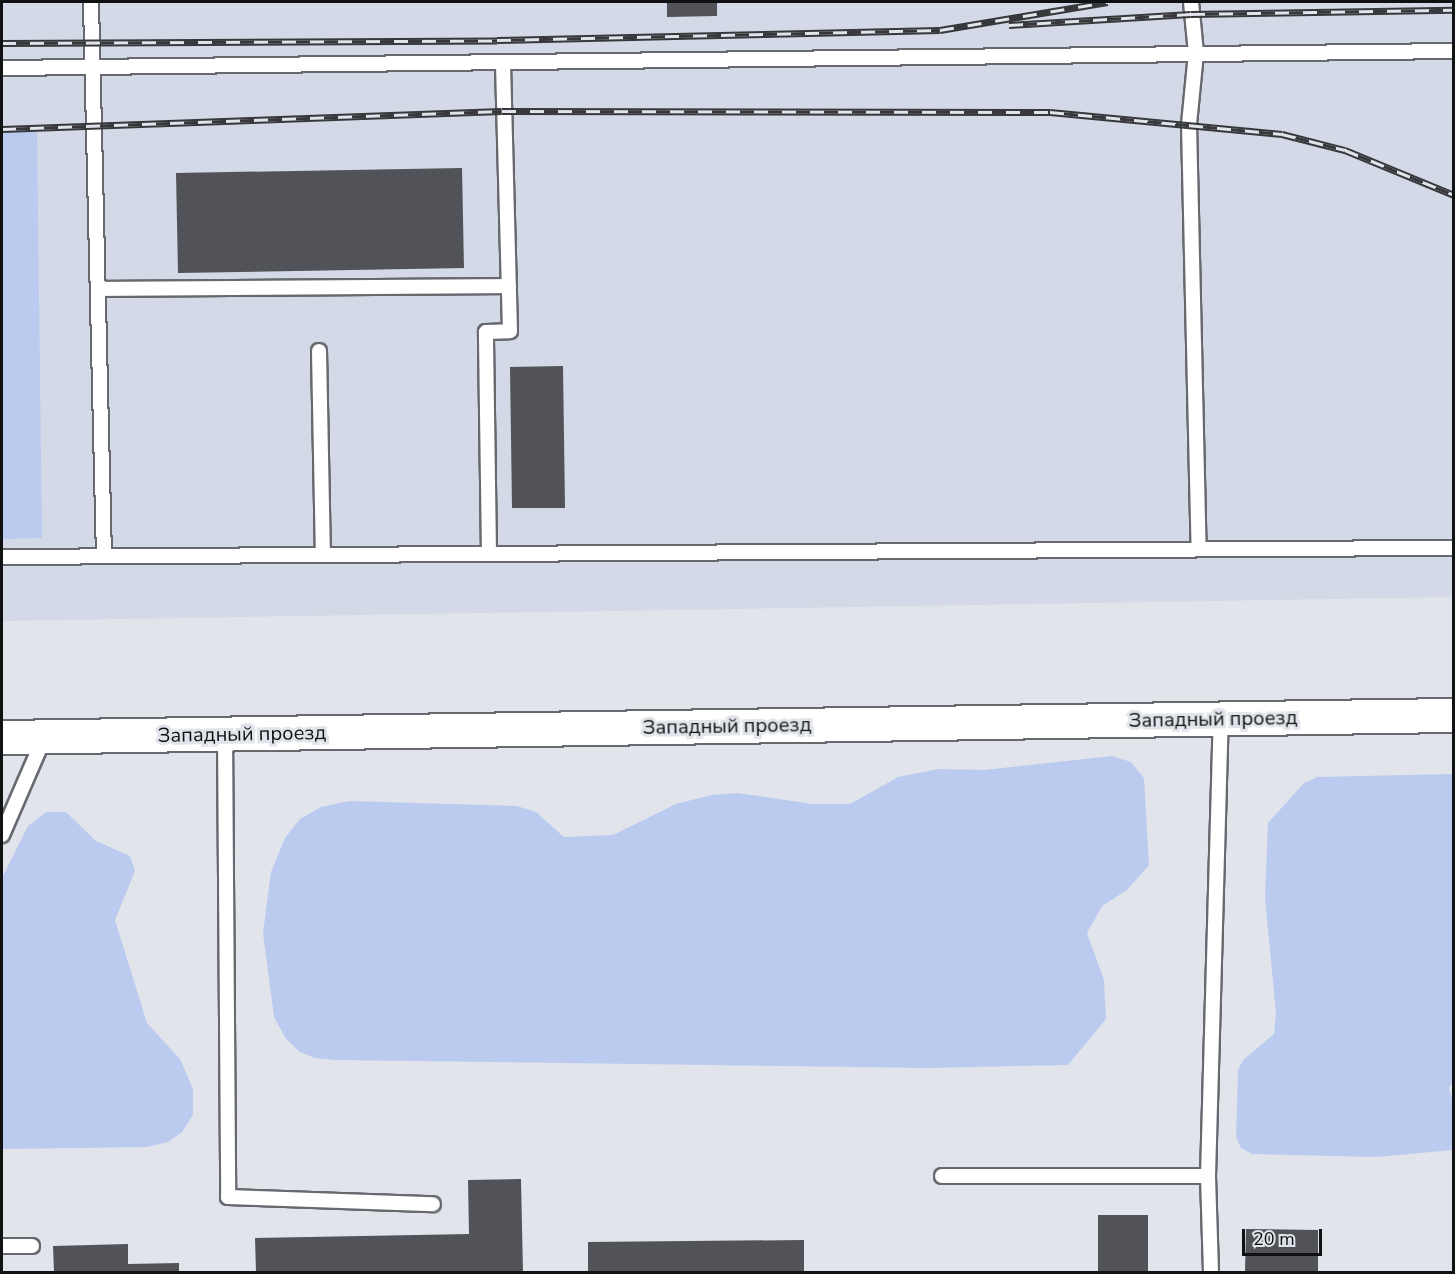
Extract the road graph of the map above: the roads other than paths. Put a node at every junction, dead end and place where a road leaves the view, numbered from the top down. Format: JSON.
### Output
{"nodes":[{"id":1,"x":91,"y":2,"type":"edge"},
{"id":2,"x":1191,"y":2,"type":"edge"},
{"id":3,"x":1454,"y":51,"type":"edge"},
{"id":4,"x":1197,"y":53,"type":"junction"},
{"id":5,"x":503,"y":64,"type":"junction"},
{"id":6,"x":92,"y":67,"type":"junction"},
{"id":7,"x":2,"y":68,"type":"edge"},
{"id":8,"x":509,"y":286,"type":"junction"},
{"id":9,"x":98,"y":289,"type":"junction"},
{"id":10,"x":319,"y":351,"type":"dead end"},
{"id":11,"x":1454,"y":548,"type":"edge"},
{"id":12,"x":1198,"y":549,"type":"junction"},
{"id":13,"x":489,"y":554,"type":"junction"},
{"id":14,"x":323,"y":555,"type":"junction"},
{"id":15,"x":104,"y":556,"type":"junction"},
{"id":16,"x":2,"y":557,"type":"edge"},
{"id":17,"x":1454,"y":715,"type":"edge"},
{"id":18,"x":1221,"y":719,"type":"junction"},
{"id":19,"x":225,"y":734,"type":"junction"},
{"id":20,"x":45,"y":736,"type":"junction"},
{"id":21,"x":2,"y":737,"type":"edge"},
{"id":22,"x":2,"y":835,"type":"edge"},
{"id":23,"x":942,"y":1176,"type":"dead end"},
{"id":24,"x":1208,"y":1176,"type":"junction"},
{"id":25,"x":434,"y":1204,"type":"dead end"},
{"id":26,"x":2,"y":1246,"type":"edge"},
{"id":27,"x":32,"y":1246,"type":"dead end"},
{"id":28,"x":1211,"y":1272,"type":"edge"}],
"edges":[{"from":1,"to":6,"type":"lane"},
{"from":2,"to":4,"type":"lane"},
{"from":3,"to":4,"type":"lane"},
{"from":4,"to":5,"type":"lane"},
{"from":4,"to":12,"type":"lane"},
{"from":5,"to":6,"type":"lane"},
{"from":5,"to":8,"type":"lane"},
{"from":6,"to":7,"type":"lane"},
{"from":6,"to":9,"type":"lane"},
{"from":8,"to":9,"type":"lane"},
{"from":8,"to":13,"type":"lane"},
{"from":9,"to":15,"type":"lane"},
{"from":10,"to":14,"type":"lane"},
{"from":11,"to":12,"type":"lane"},
{"from":12,"to":13,"type":"lane"},
{"from":13,"to":14,"type":"lane"},
{"from":14,"to":15,"type":"lane"},
{"from":15,"to":16,"type":"lane"},
{"from":17,"to":18,"type":"main road","name":"Западный проезд"},
{"from":18,"to":19,"type":"main road","name":"Западный проезд"},
{"from":18,"to":24,"type":"lane"},
{"from":19,"to":20,"type":"main road","name":"Западный проезд"},
{"from":19,"to":25,"type":"lane"},
{"from":20,"to":21,"type":"main road","name":"Западный проезд"},
{"from":20,"to":22,"type":"lane"},
{"from":23,"to":24,"type":"lane"},
{"from":24,"to":28,"type":"lane"},
{"from":26,"to":27,"type":"lane"}]}
